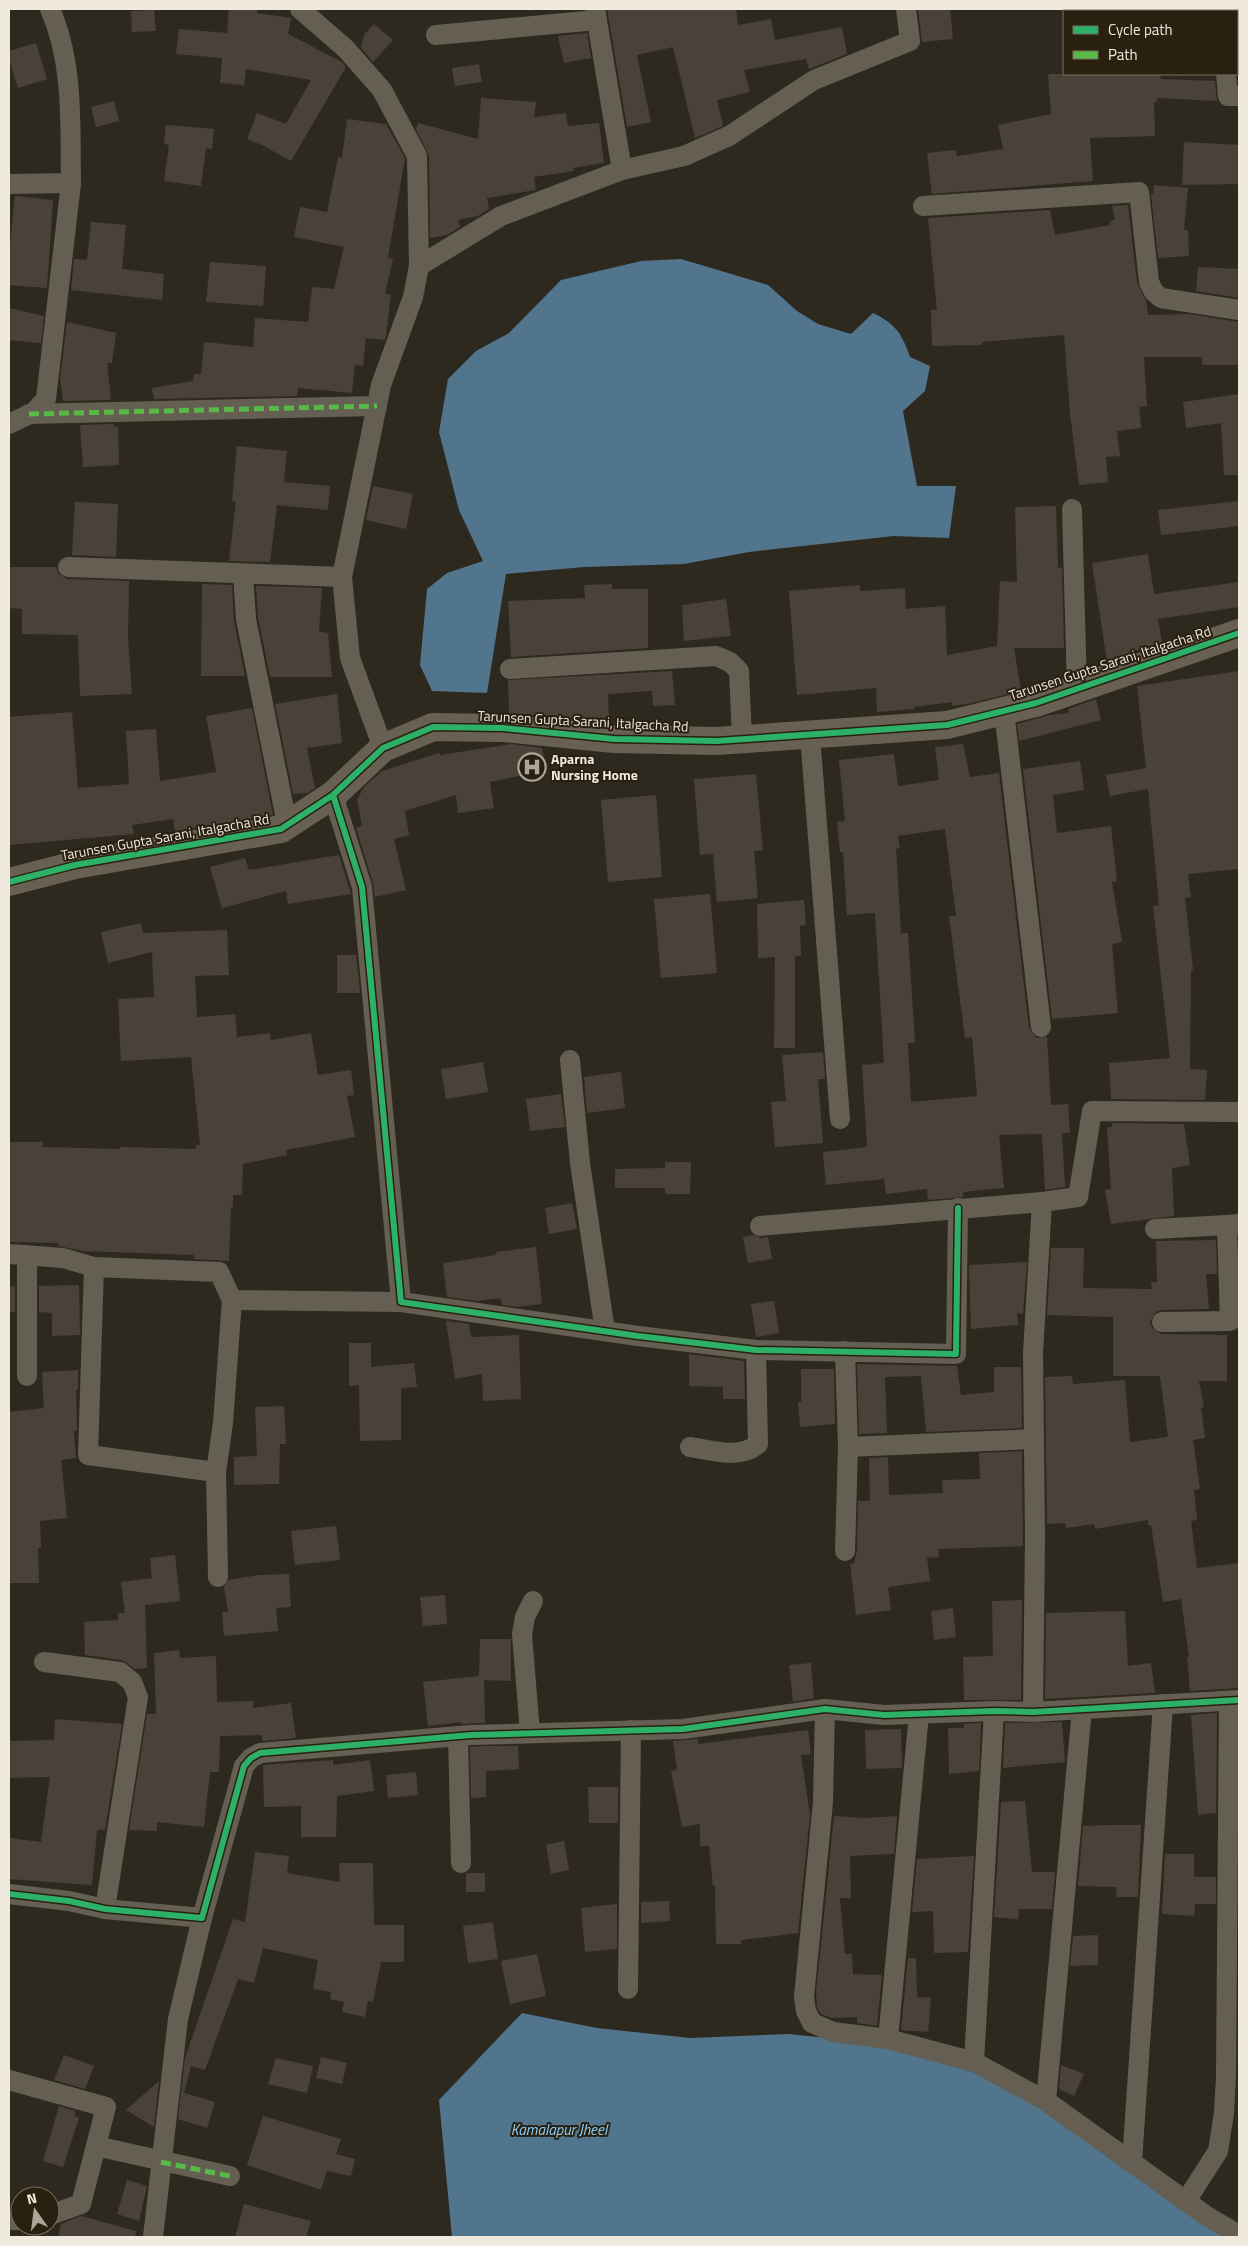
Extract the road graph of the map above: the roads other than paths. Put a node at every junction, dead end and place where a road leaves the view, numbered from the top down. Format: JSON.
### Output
{"nodes":[{"id":1,"x":50,"y":9,"type":"edge"},
{"id":2,"x":300,"y":9,"type":"edge"},
{"id":3,"x":906,"y":9,"type":"edge"},
{"id":4,"x":596,"y":14,"type":"edge"},
{"id":5,"x":436,"y":35,"type":"dead end"},
{"id":6,"x":1226,"y":75,"type":"edge"},
{"id":7,"x":1239,"y":96,"type":"edge"},
{"id":8,"x":622,"y":170,"type":"junction"},
{"id":9,"x":70,"y":183,"type":"junction"},
{"id":10,"x":9,"y":184,"type":"edge"},
{"id":11,"x":923,"y":206,"type":"dead end"},
{"id":12,"x":419,"y":266,"type":"junction"},
{"id":13,"x":1239,"y":310,"type":"edge"},
{"id":14,"x":377,"y":406,"type":"junction"},
{"id":15,"x":29,"y":414,"type":"junction"},
{"id":16,"x":9,"y":424,"type":"edge"},
{"id":17,"x":1072,"y":509,"type":"dead end"},
{"id":18,"x":68,"y":567,"type":"dead end"},
{"id":19,"x":242,"y":574,"type":"junction"},
{"id":20,"x":342,"y":577,"type":"junction"},
{"id":21,"x":1239,"y":633,"type":"edge"},
{"id":22,"x":510,"y":669,"type":"dead end"},
{"id":23,"x":1077,"y":689,"type":"junction"},
{"id":24,"x":1004,"y":711,"type":"junction"},
{"id":25,"x":810,"y":734,"type":"junction"},
{"id":26,"x":742,"y":739,"type":"junction"},
{"id":27,"x":383,"y":748,"type":"junction"},
{"id":28,"x":333,"y":795,"type":"junction"},
{"id":29,"x":287,"y":824,"type":"junction"},
{"id":30,"x":9,"y":882,"type":"edge"},
{"id":31,"x":1040,"y":1027,"type":"dead end"},
{"id":32,"x":570,"y":1060,"type":"dead end"},
{"id":33,"x":1239,"y":1112,"type":"edge"},
{"id":34,"x":840,"y":1119,"type":"dead end"},
{"id":35,"x":1042,"y":1202,"type":"junction"},
{"id":36,"x":958,"y":1208,"type":"junction"},
{"id":37,"x":1233,"y":1224,"type":"edge"},
{"id":38,"x":760,"y":1226,"type":"dead end"},
{"id":39,"x":1155,"y":1229,"type":"dead end"},
{"id":40,"x":18,"y":1254,"type":"edge"},
{"id":41,"x":94,"y":1267,"type":"junction"},
{"id":42,"x":232,"y":1300,"type":"junction"},
{"id":43,"x":400,"y":1302,"type":"junction"},
{"id":44,"x":1234,"y":1321,"type":"edge"},
{"id":45,"x":1162,"y":1322,"type":"dead end"},
{"id":46,"x":605,"y":1331,"type":"junction"},
{"id":47,"x":756,"y":1350,"type":"junction"},
{"id":48,"x":845,"y":1350,"type":"junction"},
{"id":49,"x":27,"y":1376,"type":"dead end"},
{"id":50,"x":1034,"y":1439,"type":"junction"},
{"id":51,"x":690,"y":1447,"type":"dead end"},
{"id":52,"x":848,"y":1447,"type":"junction"},
{"id":53,"x":216,"y":1472,"type":"junction"},
{"id":54,"x":845,"y":1551,"type":"dead end"},
{"id":55,"x":218,"y":1577,"type":"dead end"},
{"id":56,"x":533,"y":1601,"type":"dead end"},
{"id":57,"x":44,"y":1662,"type":"dead end"},
{"id":58,"x":1234,"y":1700,"type":"edge"},
{"id":59,"x":1163,"y":1704,"type":"junction"},
{"id":60,"x":825,"y":1709,"type":"junction"},
{"id":61,"x":1082,"y":1709,"type":"junction"},
{"id":62,"x":994,"y":1711,"type":"junction"},
{"id":63,"x":1033,"y":1712,"type":"junction"},
{"id":64,"x":919,"y":1714,"type":"junction"},
{"id":65,"x":631,"y":1730,"type":"junction"},
{"id":66,"x":530,"y":1733,"type":"junction"},
{"id":67,"x":458,"y":1736,"type":"junction"},
{"id":68,"x":461,"y":1863,"type":"dead end"},
{"id":69,"x":9,"y":1894,"type":"edge"},
{"id":70,"x":105,"y":1909,"type":"junction"},
{"id":71,"x":202,"y":1918,"type":"junction"},
{"id":72,"x":628,"y":1989,"type":"dead end"},
{"id":73,"x":888,"y":2039,"type":"junction"},
{"id":74,"x":974,"y":2062,"type":"junction"},
{"id":75,"x":9,"y":2080,"type":"edge"},
{"id":76,"x":1046,"y":2101,"type":"junction"},
{"id":77,"x":96,"y":2146,"type":"junction"},
{"id":78,"x":161,"y":2162,"type":"junction"},
{"id":79,"x":1132,"y":2162,"type":"junction"},
{"id":80,"x":230,"y":2176,"type":"dead end"},
{"id":81,"x":1186,"y":2201,"type":"junction"},
{"id":82,"x":60,"y":2211,"type":"edge"},
{"id":83,"x":1239,"y":2235,"type":"edge"},
{"id":84,"x":153,"y":2237,"type":"edge"}],
"edges":[{"from":1,"to":9,"type":"street"},
{"from":2,"to":12,"type":"street"},
{"from":3,"to":8,"type":"street"},
{"from":4,"to":5,"type":"street"},
{"from":4,"to":8,"type":"street"},
{"from":6,"to":7,"type":"street"},
{"from":8,"to":12,"type":"street"},
{"from":9,"to":10,"type":"street"},
{"from":9,"to":15,"type":"street"},
{"from":11,"to":13,"type":"street"},
{"from":12,"to":14,"type":"street"},
{"from":14,"to":15,"type":"street"},
{"from":14,"to":20,"type":"street"},
{"from":15,"to":16,"type":"street"},
{"from":17,"to":23,"type":"street"},
{"from":18,"to":19,"type":"street"},
{"from":19,"to":20,"type":"street"},
{"from":19,"to":29,"type":"street"},
{"from":20,"to":27,"type":"street"},
{"from":21,"to":23,"type":"street","name":"Tarunsen Gupta Sarani, Italgacha Rd"},
{"from":22,"to":26,"type":"street"},
{"from":23,"to":24,"type":"street","name":"Tarunsen Gupta Sarani, Italgacha Rd"},
{"from":24,"to":25,"type":"street","name":"Tarunsen Gupta Sarani, Italgacha Rd"},
{"from":24,"to":31,"type":"street"},
{"from":25,"to":26,"type":"street","name":"Tarunsen Gupta Sarani, Italgacha Rd"},
{"from":25,"to":34,"type":"street"},
{"from":26,"to":27,"type":"street","name":"Tarunsen Gupta Sarani, Italgacha Rd"},
{"from":27,"to":28,"type":"street","name":"Tarunsen Gupta Sarani, Italgacha Rd"},
{"from":28,"to":29,"type":"street","name":"Tarunsen Gupta Sarani, Italgacha Rd"},
{"from":28,"to":43,"type":"street"},
{"from":29,"to":30,"type":"street","name":"Tarunsen Gupta Sarani, Italgacha Rd"},
{"from":32,"to":46,"type":"street"},
{"from":33,"to":35,"type":"street"},
{"from":35,"to":36,"type":"street"},
{"from":35,"to":50,"type":"street"},
{"from":36,"to":38,"type":"street"},
{"from":36,"to":48,"type":"street"},
{"from":37,"to":39,"type":"street"},
{"from":37,"to":44,"type":"street"},
{"from":40,"to":41,"type":"street"},
{"from":40,"to":49,"type":"street"},
{"from":41,"to":42,"type":"street"},
{"from":41,"to":53,"type":"street"},
{"from":42,"to":43,"type":"street"},
{"from":42,"to":53,"type":"street"},
{"from":43,"to":46,"type":"street"},
{"from":44,"to":45,"type":"street"},
{"from":46,"to":47,"type":"street"},
{"from":47,"to":48,"type":"street"},
{"from":47,"to":51,"type":"street"},
{"from":48,"to":52,"type":"street"},
{"from":50,"to":52,"type":"street"},
{"from":50,"to":63,"type":"street"},
{"from":52,"to":54,"type":"street"},
{"from":53,"to":55,"type":"street"},
{"from":56,"to":66,"type":"street"},
{"from":57,"to":70,"type":"street"},
{"from":58,"to":59,"type":"street"},
{"from":58,"to":81,"type":"street"},
{"from":59,"to":61,"type":"street"},
{"from":59,"to":79,"type":"street"},
{"from":60,"to":64,"type":"street"},
{"from":60,"to":65,"type":"street"},
{"from":60,"to":73,"type":"street"},
{"from":61,"to":63,"type":"street"},
{"from":61,"to":76,"type":"street"},
{"from":62,"to":63,"type":"street"},
{"from":62,"to":64,"type":"street"},
{"from":62,"to":74,"type":"street"},
{"from":64,"to":73,"type":"street"},
{"from":65,"to":66,"type":"street"},
{"from":65,"to":72,"type":"street"},
{"from":66,"to":67,"type":"street"},
{"from":67,"to":68,"type":"street"},
{"from":67,"to":71,"type":"street"},
{"from":69,"to":70,"type":"street"},
{"from":70,"to":71,"type":"street"},
{"from":71,"to":78,"type":"street"},
{"from":73,"to":74,"type":"street"},
{"from":74,"to":76,"type":"street"},
{"from":75,"to":77,"type":"street"},
{"from":76,"to":79,"type":"street"},
{"from":77,"to":78,"type":"street"},
{"from":77,"to":82,"type":"street"},
{"from":78,"to":80,"type":"street"},
{"from":78,"to":84,"type":"street"},
{"from":79,"to":81,"type":"street"},
{"from":81,"to":83,"type":"street"}]}
